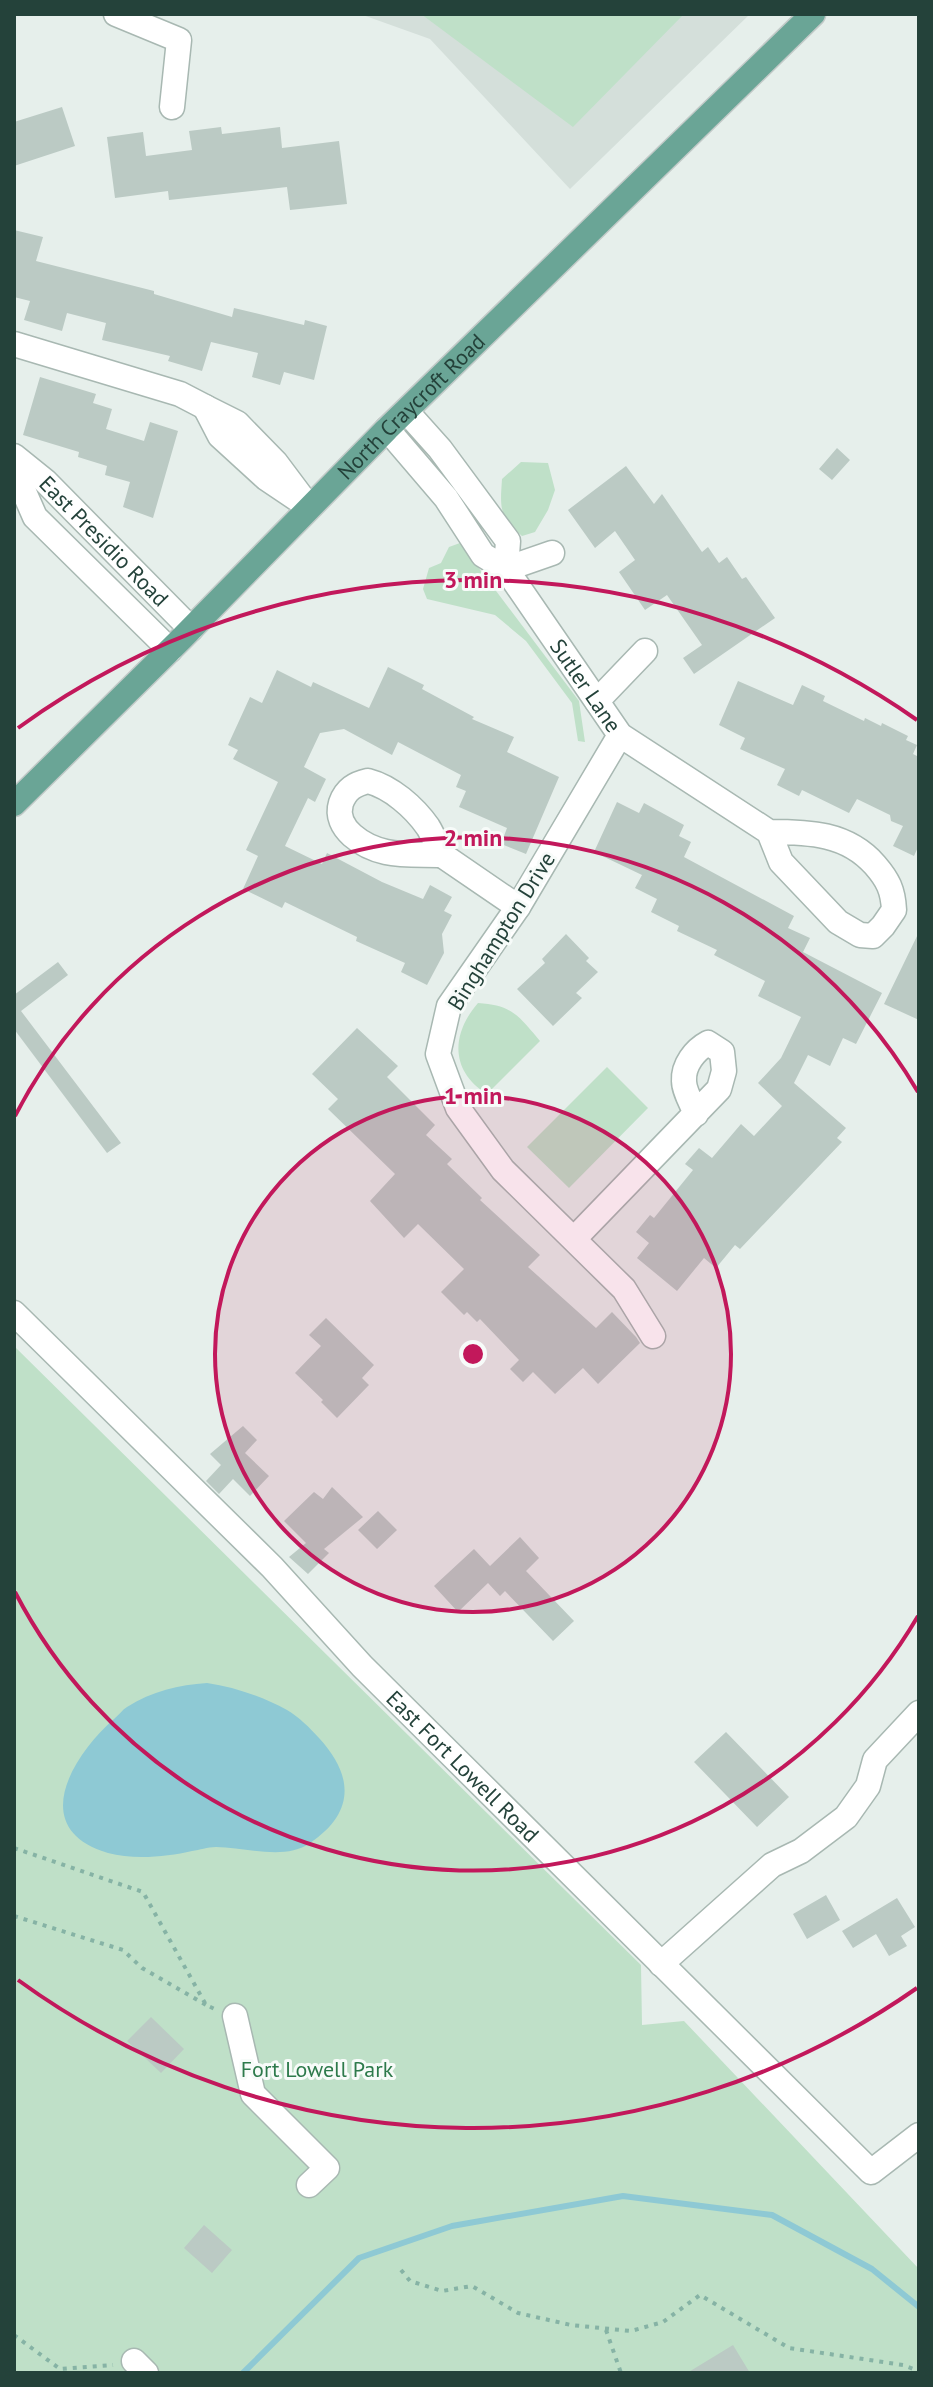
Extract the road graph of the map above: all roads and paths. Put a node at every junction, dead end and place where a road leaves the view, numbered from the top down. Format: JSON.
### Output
{"nodes":[{"id":1,"x":116,"y":14,"type":"edge"},
{"id":2,"x":810,"y":15,"type":"edge"},
{"id":3,"x":172,"y":107,"type":"dead end"},
{"id":4,"x":14,"y":344,"type":"edge"},
{"id":5,"x":406,"y":411,"type":"junction"},
{"id":6,"x":387,"y":429,"type":"junction"},
{"id":7,"x":14,"y":456,"type":"edge"},
{"id":8,"x":14,"y":469,"type":"edge"},
{"id":9,"x":309,"y":507,"type":"junction"},
{"id":10,"x":552,"y":553,"type":"dead end"},
{"id":11,"x":506,"y":569,"type":"junction"},
{"id":12,"x":191,"y":629,"type":"junction"},
{"id":13,"x":170,"y":650,"type":"junction"},
{"id":14,"x":645,"y":651,"type":"dead end"},
{"id":15,"x":597,"y":701,"type":"junction"},
{"id":16,"x":620,"y":735,"type":"junction"},
{"id":17,"x":14,"y":804,"type":"edge"},
{"id":18,"x":769,"y":832,"type":"junction"},
{"id":19,"x":442,"y":855,"type":"dead end"},
{"id":20,"x":518,"y":907,"type":"junction"},
{"id":21,"x":696,"y":1114,"type":"dead end"},
{"id":22,"x":574,"y":1239,"type":"junction"},
{"id":23,"x":14,"y":1313,"type":"edge"},
{"id":24,"x":653,"y":1336,"type":"dead end"},
{"id":25,"x":919,"y":1713,"type":"edge"},
{"id":26,"x":14,"y":1848,"type":"edge"},
{"id":27,"x":14,"y":1916,"type":"edge"},
{"id":28,"x":661,"y":1964,"type":"junction"},
{"id":29,"x":206,"y":2005,"type":"junction"},
{"id":30,"x":235,"y":2016,"type":"joint"},
{"id":31,"x":919,"y":2135,"type":"edge"},
{"id":32,"x":309,"y":2185,"type":"dead end"},
{"id":33,"x":401,"y":2270,"type":"dead end"},
{"id":34,"x":606,"y":2329,"type":"junction"},
{"id":35,"x":14,"y":2335,"type":"edge"},
{"id":36,"x":140,"y":2367,"type":"edge"},
{"id":37,"x":919,"y":2371,"type":"edge"},
{"id":38,"x":621,"y":2373,"type":"edge"}],
"edges":[{"from":1,"to":3,"type":"street"},
{"from":2,"to":5,"type":"main road","name":"North Craycroft Road"},
{"from":4,"to":9,"type":"street"},
{"from":5,"to":6,"type":"main road","name":"North Craycroft Road"},
{"from":5,"to":11,"type":"street","name":"Sutler Lane"},
{"from":6,"to":9,"type":"main road","name":"North Craycroft Road"},
{"from":6,"to":11,"type":"street","name":"Sutler Lane"},
{"from":7,"to":12,"type":"street","name":"East Presidio Road"},
{"from":8,"to":13,"type":"street","name":"East Presidio Road"},
{"from":9,"to":12,"type":"main road","name":"North Craycroft Road"},
{"from":10,"to":11,"type":"street"},
{"from":11,"to":15,"type":"street","name":"Sutler Lane"},
{"from":12,"to":13,"type":"main road","name":"North Craycroft Road"},
{"from":13,"to":17,"type":"main road","name":"North Craycroft Road"},
{"from":14,"to":15,"type":"street"},
{"from":15,"to":16,"type":"street","name":"Sutler Lane"},
{"from":16,"to":18,"type":"street","name":"Sutler Lane"},
{"from":16,"to":20,"type":"street","name":"Binghampton Drive"},
{"from":18,"to":18,"type":"street","name":"Sutler Lane"},
{"from":19,"to":20,"type":"street"},
{"from":20,"to":22,"type":"street","name":"Binghampton Drive"},
{"from":21,"to":22,"type":"street"},
{"from":22,"to":24,"type":"street","name":"Binghampton Drive"},
{"from":23,"to":28,"type":"street","name":"East Fort Lowell Road"},
{"from":25,"to":28,"type":"street"},
{"from":26,"to":29,"type":"path"},
{"from":27,"to":29,"type":"path"},
{"from":28,"to":31,"type":"street","name":"East Fort Lowell Road"},
{"from":29,"to":30,"type":"path"},
{"from":30,"to":32,"type":"street"},
{"from":33,"to":34,"type":"path"},
{"from":34,"to":37,"type":"path"},
{"from":34,"to":38,"type":"path"},
{"from":35,"to":36,"type":"path"}]}
